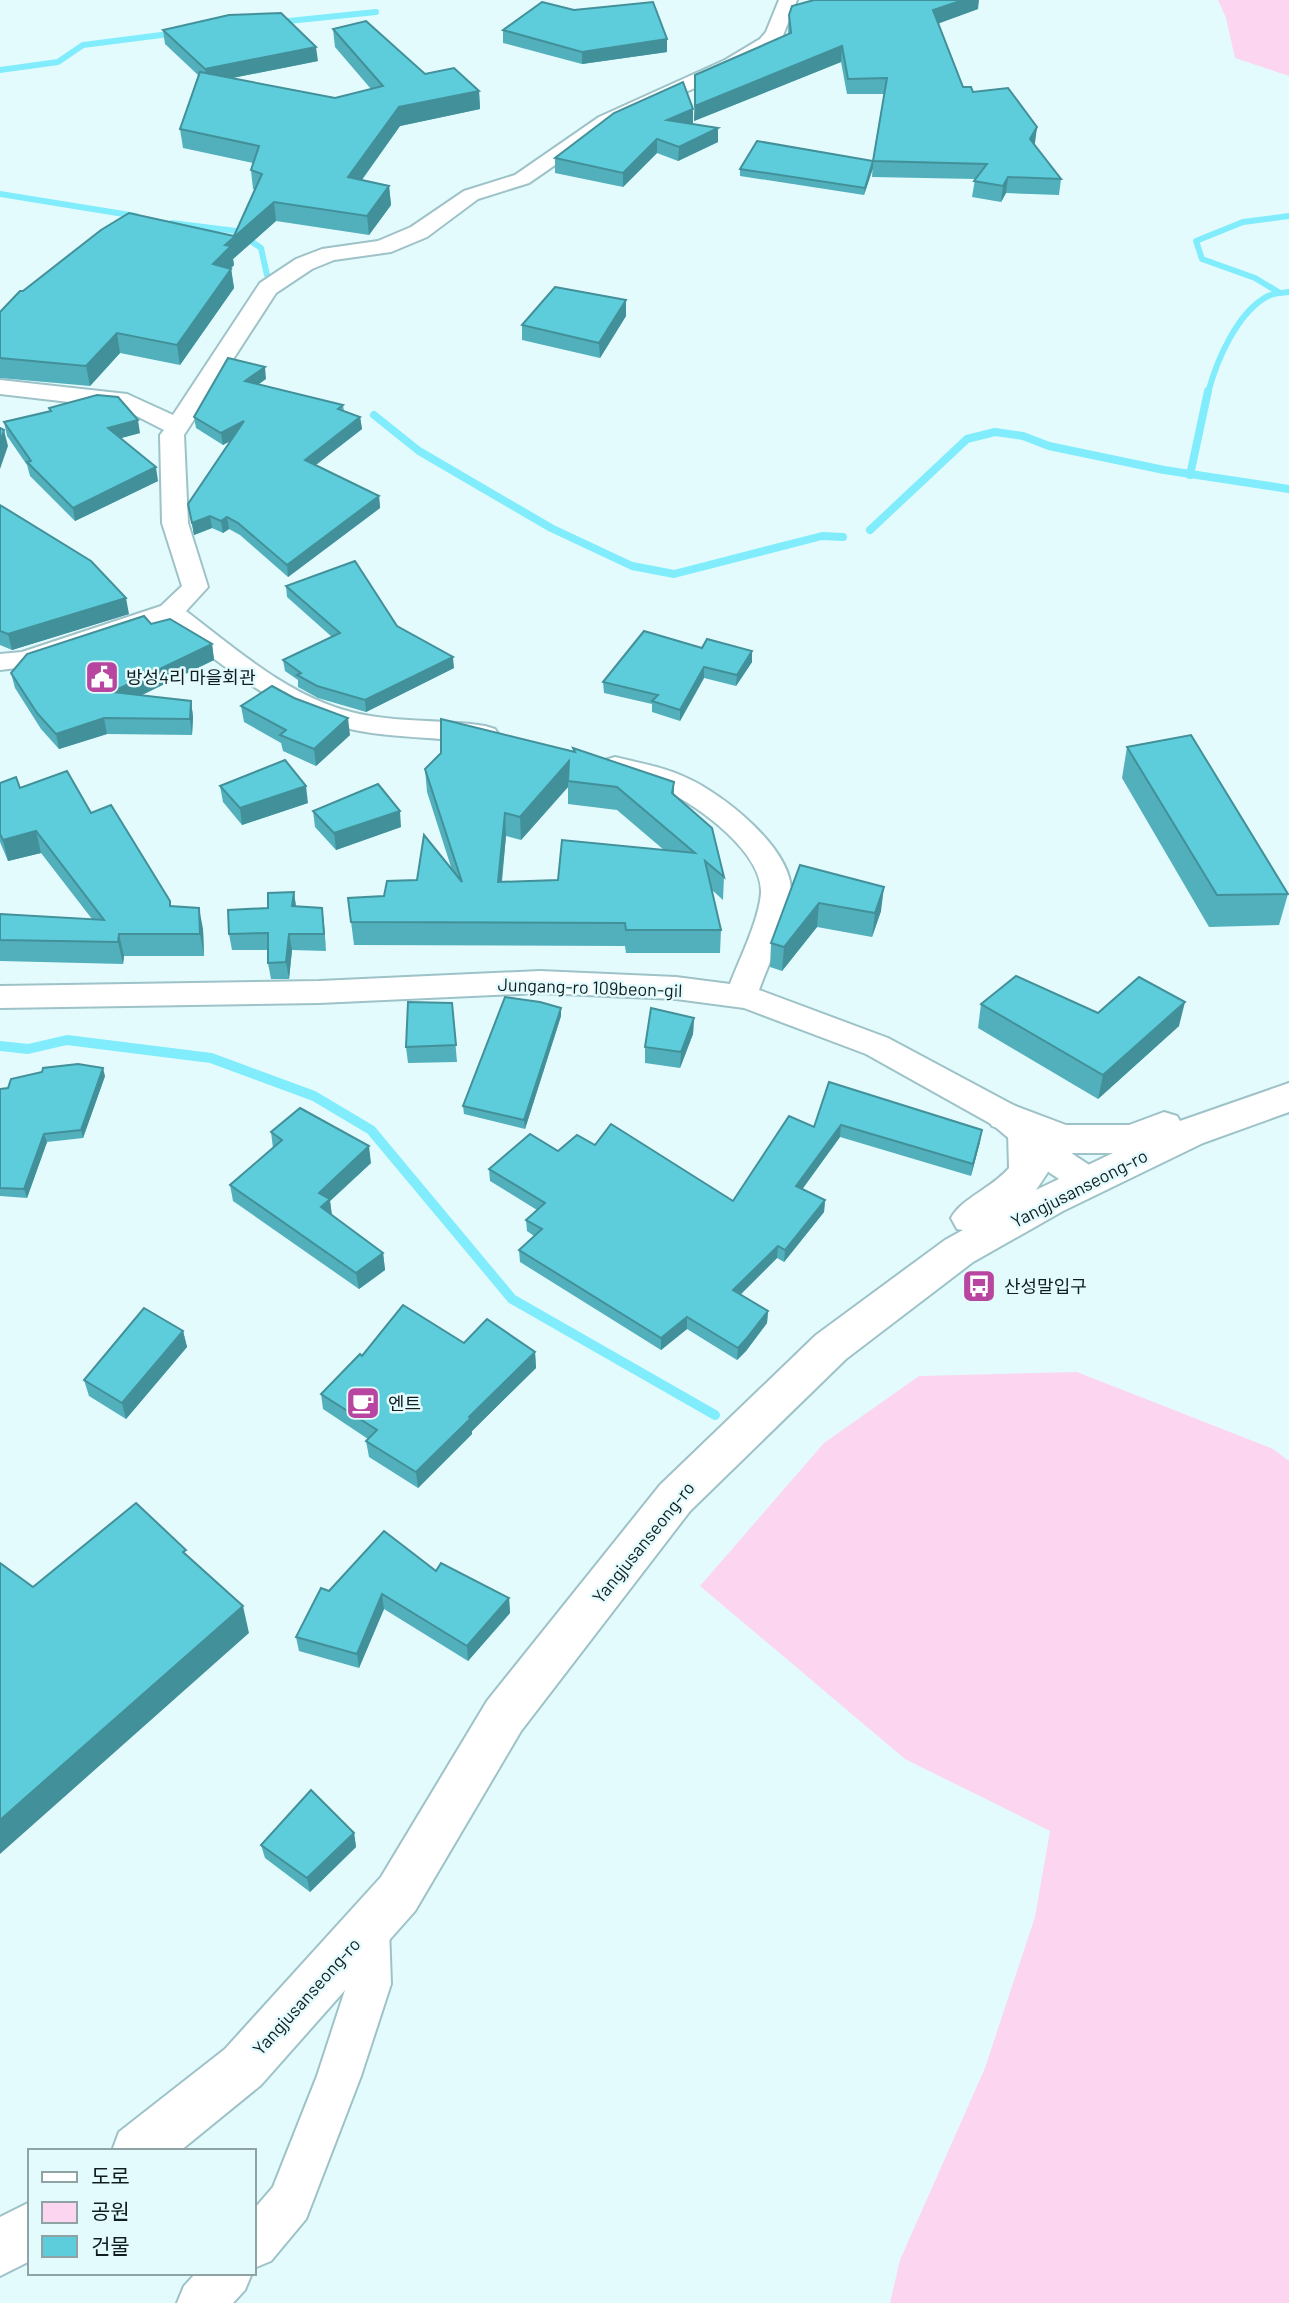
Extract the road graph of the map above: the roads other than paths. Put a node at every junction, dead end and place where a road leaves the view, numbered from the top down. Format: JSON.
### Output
{"nodes":[{"id":1,"x":788,"y":0,"type":"edge"},
{"id":2,"x":0,"y":387,"type":"edge"},
{"id":3,"x":177,"y":427,"type":"junction"},
{"id":4,"x":170,"y":612,"type":"junction"},
{"id":5,"x":0,"y":662,"type":"edge"},
{"id":6,"x":508,"y":740,"type":"edge"},
{"id":7,"x":588,"y":759,"type":"edge"},
{"id":8,"x":0,"y":997,"type":"edge"},
{"id":9,"x":741,"y":997,"type":"junction"},
{"id":10,"x":1285,"y":1099,"type":"edge"},
{"id":11,"x":1016,"y":1125,"type":"junction"},
{"id":12,"x":1088,"y":1181,"type":"junction"},
{"id":13,"x":875,"y":1314,"type":"junction"},
{"id":14,"x":367,"y":1928,"type":"junction"},
{"id":15,"x":140,"y":2149,"type":"edge"},
{"id":16,"x":28,"y":2230,"type":"edge"},
{"id":17,"x":256,"y":2242,"type":"edge"},
{"id":18,"x":0,"y":2249,"type":"edge"},
{"id":19,"x":226,"y":2275,"type":"edge"},
{"id":20,"x":201,"y":2303,"type":"edge"}],
"edges":[{"from":1,"to":3,"type":"street"},
{"from":2,"to":3,"type":"street"},
{"from":3,"to":4,"type":"street"},
{"from":4,"to":5,"type":"street"},
{"from":4,"to":6,"type":"street"},
{"from":7,"to":9,"type":"street"},
{"from":8,"to":9,"type":"street","name":"Jungang-ro 109beon-gil"},
{"from":9,"to":11,"type":"street","name":"Jungang-ro 109beon-gil"},
{"from":10,"to":11,"type":"street"},
{"from":10,"to":12,"type":"street","name":"Yangjusanseong-ro"},
{"from":11,"to":12,"type":"street","name":"Jungang-ro 109beon-gil"},
{"from":11,"to":13,"type":"street"},
{"from":12,"to":13,"type":"street","name":"Yangjusanseong-ro"},
{"from":13,"to":14,"type":"street","name":"Yangjusanseong-ro"},
{"from":14,"to":15,"type":"street","name":"Yangjusanseong-ro"},
{"from":14,"to":17,"type":"street"},
{"from":16,"to":18,"type":"street"},
{"from":19,"to":20,"type":"street"}]}
